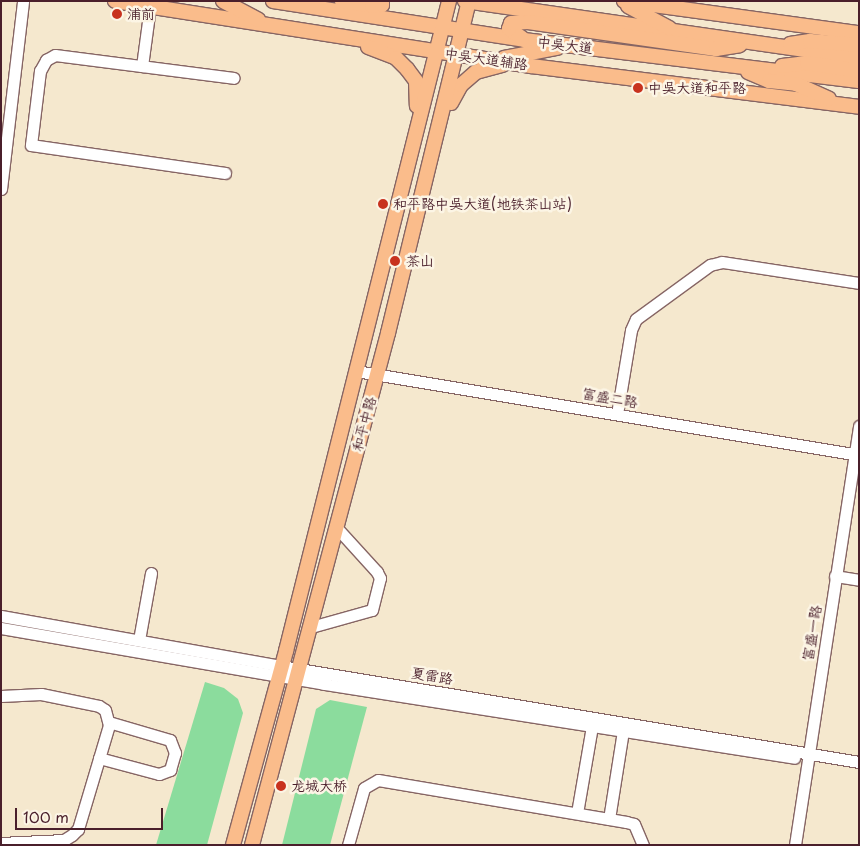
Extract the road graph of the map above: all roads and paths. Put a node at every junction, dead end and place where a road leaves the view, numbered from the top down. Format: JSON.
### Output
{"nodes":[{"id":1,"x":23,"y":1,"type":"edge"},
{"id":2,"x":115,"y":1,"type":"edge"},
{"id":3,"x":223,"y":1,"type":"edge"},
{"id":4,"x":273,"y":1,"type":"edge"},
{"id":5,"x":342,"y":1,"type":"edge"},
{"id":6,"x":382,"y":1,"type":"edge"},
{"id":7,"x":450,"y":1,"type":"edge"},
{"id":8,"x":468,"y":1,"type":"edge"},
{"id":9,"x":617,"y":1,"type":"edge"},
{"id":10,"x":624,"y":1,"type":"edge"},
{"id":11,"x":692,"y":6,"type":"edge"},
{"id":12,"x":150,"y":7,"type":"junction"},
{"id":13,"x":267,"y":25,"type":"junction"},
{"id":14,"x":443,"y":28,"type":"junction"},
{"id":15,"x":462,"y":30,"type":"junction"},
{"id":16,"x":676,"y":32,"type":"junction"},
{"id":17,"x":859,"y":34,"type":"edge"},
{"id":18,"x":339,"y":37,"type":"junction"},
{"id":19,"x":524,"y":40,"type":"junction"},
{"id":20,"x":751,"y":43,"type":"junction"},
{"id":21,"x":859,"y":45,"type":"edge"},
{"id":22,"x":570,"y":46,"type":"junction"},
{"id":23,"x":777,"y":46,"type":"junction"},
{"id":24,"x":436,"y":52,"type":"junction"},
{"id":25,"x":457,"y":54,"type":"junction"},
{"id":26,"x":859,"y":58,"type":"edge"},
{"id":27,"x":494,"y":60,"type":"junction"},
{"id":28,"x":142,"y":66,"type":"junction"},
{"id":29,"x":532,"y":66,"type":"junction"},
{"id":30,"x":734,"y":66,"type":"junction"},
{"id":31,"x":762,"y":69,"type":"junction"},
{"id":32,"x":859,"y":71,"type":"edge"},
{"id":33,"x":234,"y":78,"type":"dead end"},
{"id":34,"x":859,"y":81,"type":"edge"},
{"id":35,"x":841,"y":105,"type":"junction"},
{"id":36,"x":859,"y":107,"type":"edge"},
{"id":37,"x":442,"y":121,"type":"junction"},
{"id":38,"x":411,"y":150,"type":"junction"},
{"id":39,"x":225,"y":174,"type":"dead end"},
{"id":40,"x":1,"y":189,"type":"edge"},
{"id":41,"x":859,"y":283,"type":"edge"},
{"id":42,"x":356,"y":371,"type":"junction"},
{"id":43,"x":377,"y":374,"type":"junction"},
{"id":44,"x":617,"y":414,"type":"junction"},
{"id":45,"x":859,"y":426,"type":"edge"},
{"id":46,"x":856,"y":454,"type":"edge"},
{"id":47,"x":337,"y":528,"type":"junction"},
{"id":48,"x":151,"y":573,"type":"dead end"},
{"id":49,"x":835,"y":576,"type":"junction"},
{"id":50,"x":859,"y":580,"type":"edge"},
{"id":51,"x":1,"y":616,"type":"edge"},
{"id":52,"x":311,"y":627,"type":"junction"},
{"id":53,"x":1,"y":628,"type":"edge"},
{"id":54,"x":139,"y":640,"type":"junction"},
{"id":55,"x":280,"y":671,"type":"junction"},
{"id":56,"x":298,"y":674,"type":"junction"},
{"id":57,"x":1,"y":696,"type":"edge"},
{"id":58,"x":109,"y":722,"type":"junction"},
{"id":59,"x":592,"y":726,"type":"junction"},
{"id":60,"x":623,"y":731,"type":"junction"},
{"id":61,"x":808,"y":757,"type":"junction"},
{"id":62,"x":99,"y":758,"type":"junction"},
{"id":63,"x":859,"y":762,"type":"edge"},
{"id":64,"x":859,"y":768,"type":"edge"},
{"id":65,"x":577,"y":813,"type":"junction"},
{"id":66,"x":609,"y":819,"type":"junction"},
{"id":67,"x":1,"y":843,"type":"edge"},
{"id":68,"x":20,"y":843,"type":"edge"},
{"id":69,"x":233,"y":845,"type":"edge"},
{"id":70,"x":252,"y":845,"type":"edge"},
{"id":71,"x":348,"y":845,"type":"edge"},
{"id":72,"x":644,"y":845,"type":"edge"},
{"id":73,"x":795,"y":845,"type":"edge"}],
"edges":[{"from":1,"to":40,"type":"street"},
{"from":2,"to":12,"type":"main road","name":"中吴大道辅路"},
{"from":3,"to":13,"type":"main road"},
{"from":4,"to":14,"type":"main road","name":"中吴大道"},
{"from":5,"to":6,"type":"main road"},
{"from":7,"to":14,"type":"main road","name":"和平中路"},
{"from":8,"to":15,"type":"main road","name":"和平中路"},
{"from":8,"to":16,"type":"main road","name":"中吴大道"},
{"from":9,"to":16,"type":"main road"},
{"from":10,"to":11,"type":"main road"},
{"from":11,"to":17,"type":"main road"},
{"from":12,"to":13,"type":"main road","name":"中吴大道辅路"},
{"from":12,"to":28,"type":"street"},
{"from":13,"to":18,"type":"main road","name":"中吴大道辅路"},
{"from":14,"to":15,"type":"main road","name":"中吴大道"},
{"from":14,"to":24,"type":"main road","name":"和平中路"},
{"from":15,"to":19,"type":"main road","name":"中吴大道"},
{"from":15,"to":25,"type":"main road","name":"和平中路"},
{"from":16,"to":20,"type":"main road","name":"中吴大道"},
{"from":18,"to":24,"type":"main road","name":"中吴大道辅路"},
{"from":18,"to":38,"type":"main road"},
{"from":19,"to":20,"type":"main road"},
{"from":19,"to":22,"type":"main road","name":"中吴大道"},
{"from":20,"to":23,"type":"main road","name":"中吴大道"},
{"from":21,"to":23,"type":"main road"},
{"from":22,"to":27,"type":"main road"},
{"from":22,"to":30,"type":"main road","name":"中吴大道"},
{"from":23,"to":26,"type":"main road","name":"中吴大道"},
{"from":24,"to":25,"type":"main road","name":"中吴大道辅路"},
{"from":24,"to":38,"type":"main road","name":"和平中路"},
{"from":25,"to":27,"type":"main road","name":"中吴大道辅路"},
{"from":25,"to":37,"type":"main road","name":"和平中路"},
{"from":27,"to":29,"type":"main road","name":"中吴大道辅路"},
{"from":28,"to":33,"type":"street"},
{"from":28,"to":39,"type":"street"},
{"from":29,"to":35,"type":"main road","name":"中吴大道辅路"},
{"from":29,"to":37,"type":"main road"},
{"from":30,"to":31,"type":"main road","name":"中吴大道"},
{"from":30,"to":35,"type":"main road"},
{"from":31,"to":32,"type":"main road"},
{"from":31,"to":34,"type":"main road","name":"中吴大道"},
{"from":35,"to":36,"type":"main road","name":"中吴大道辅路"},
{"from":37,"to":43,"type":"main road","name":"和平中路"},
{"from":38,"to":42,"type":"main road","name":"和平中路"},
{"from":41,"to":44,"type":"street"},
{"from":42,"to":43,"type":"street","name":"富盛二路"},
{"from":42,"to":55,"type":"main road","name":"和平中路"},
{"from":43,"to":44,"type":"street","name":"富盛二路"},
{"from":43,"to":47,"type":"main road","name":"和平中路"},
{"from":44,"to":46,"type":"street","name":"富盛二路"},
{"from":45,"to":46,"type":"street","name":"富盛一路"},
{"from":46,"to":49,"type":"street","name":"富盛一路"},
{"from":47,"to":52,"type":"main road","name":"和平中路"},
{"from":47,"to":52,"type":"street"},
{"from":48,"to":54,"type":"street"},
{"from":49,"to":50,"type":"street"},
{"from":49,"to":61,"type":"street","name":"富盛一路"},
{"from":51,"to":54,"type":"street","name":"夏雷路"},
{"from":52,"to":56,"type":"main road","name":"和平中路"},
{"from":53,"to":55,"type":"street","name":"夏雷路"},
{"from":54,"to":55,"type":"street","name":"夏雷路"},
{"from":55,"to":56,"type":"street","name":"夏雷路"},
{"from":55,"to":69,"type":"main road","name":"和平中路"},
{"from":56,"to":59,"type":"street","name":"夏雷路"},
{"from":56,"to":61,"type":"street","name":"夏雷路"},
{"from":56,"to":70,"type":"main road","name":"和平中路"},
{"from":57,"to":58,"type":"street"},
{"from":58,"to":62,"type":"street"},
{"from":58,"to":62,"type":"street"},
{"from":59,"to":60,"type":"street","name":"夏雷路"},
{"from":59,"to":65,"type":"street"},
{"from":60,"to":61,"type":"street","name":"夏雷路"},
{"from":60,"to":66,"type":"street"},
{"from":61,"to":63,"type":"street","name":"夏雷路"},
{"from":61,"to":64,"type":"street","name":"夏雷路"},
{"from":61,"to":73,"type":"street","name":"富盛一路"},
{"from":62,"to":68,"type":"street"},
{"from":65,"to":66,"type":"street"},
{"from":65,"to":71,"type":"street"},
{"from":66,"to":72,"type":"street"},
{"from":67,"to":68,"type":"street"}]}
